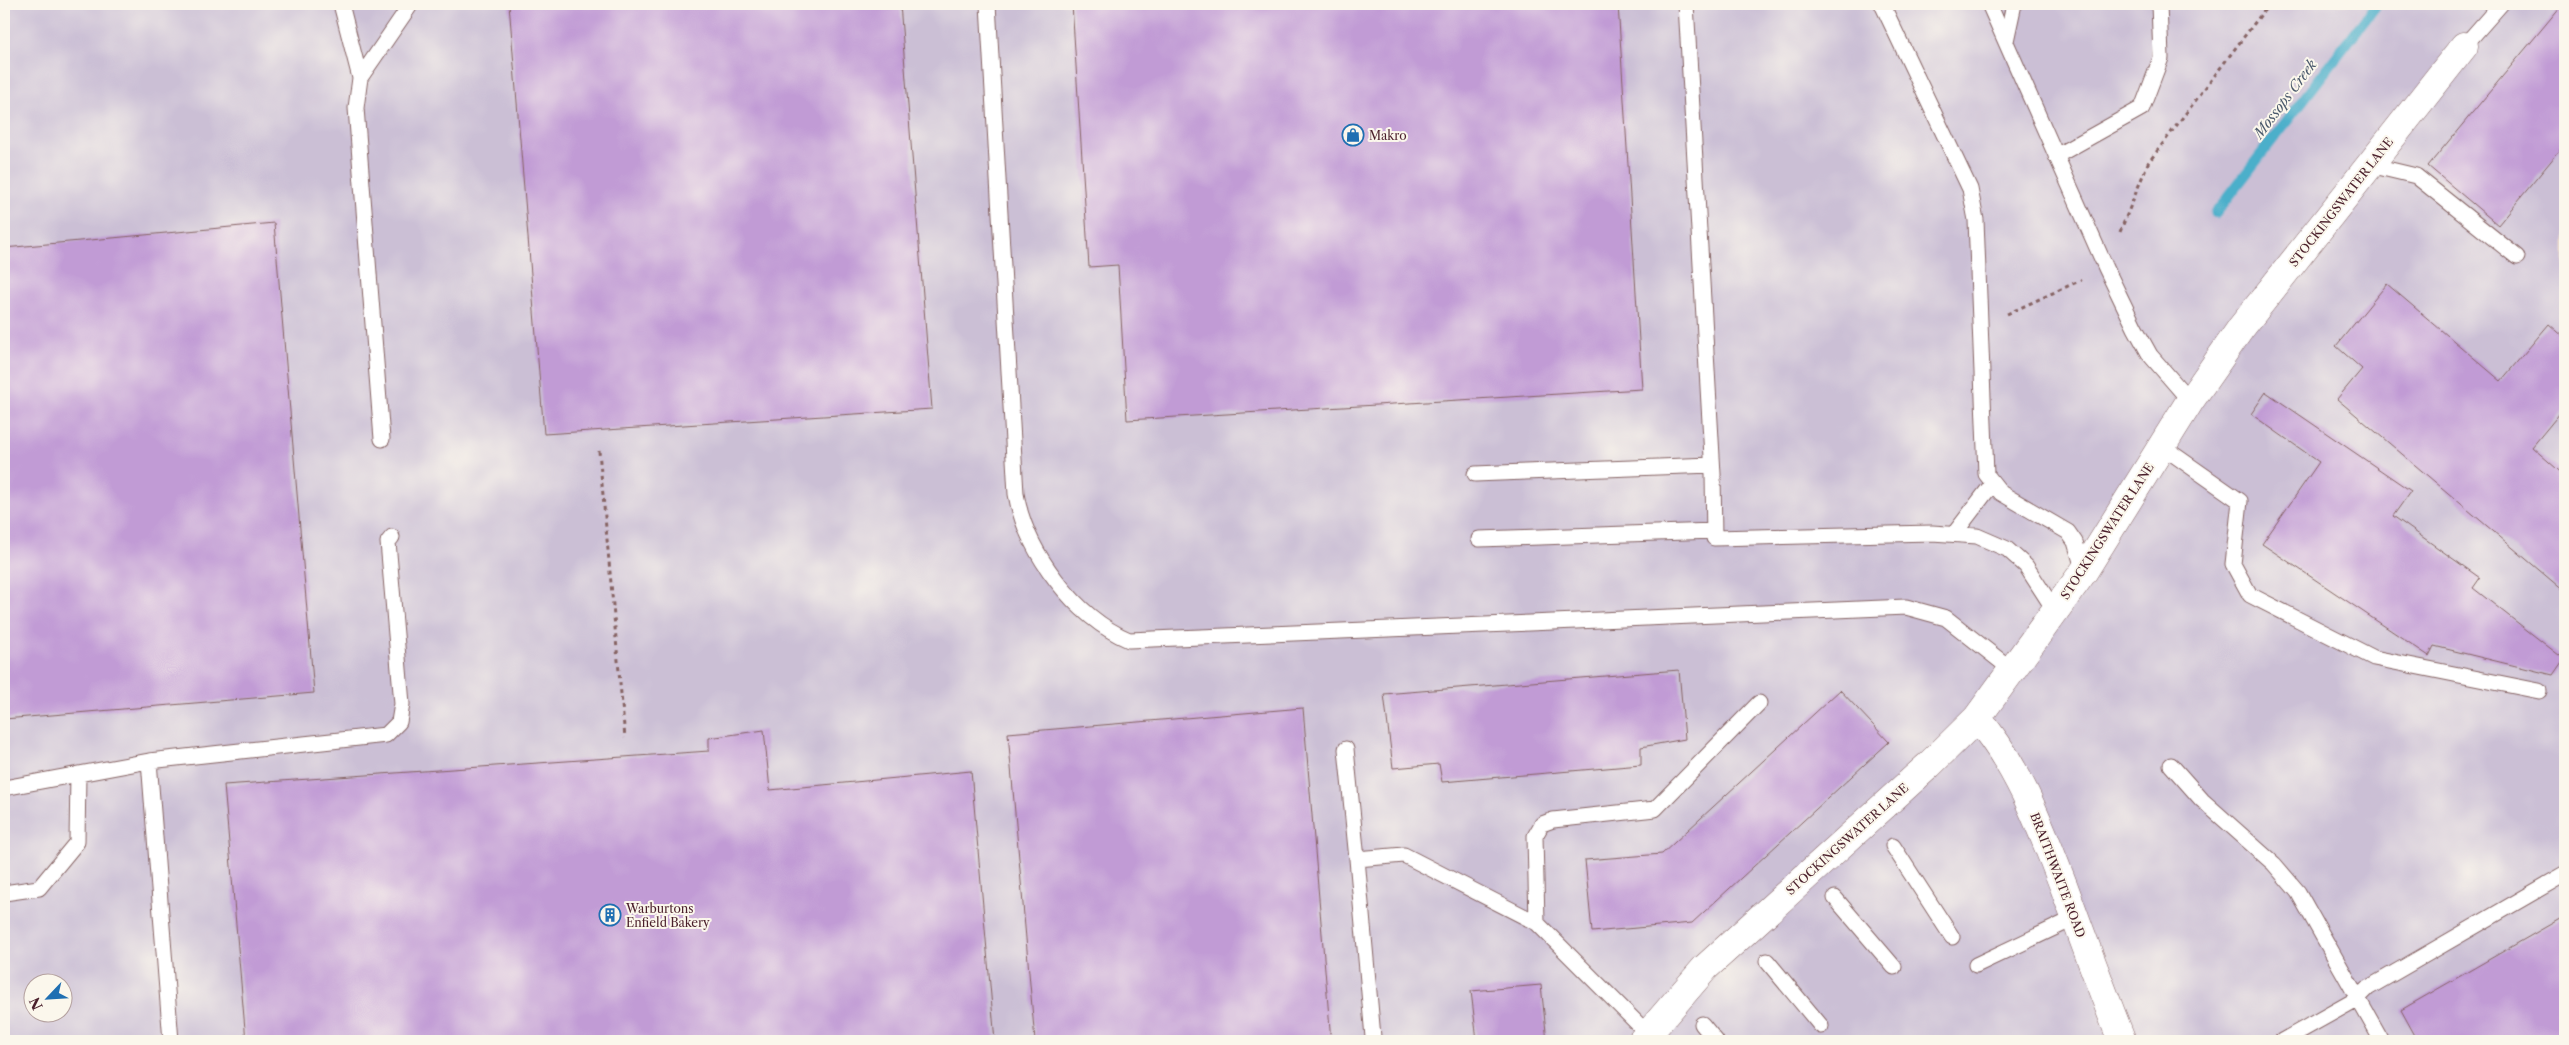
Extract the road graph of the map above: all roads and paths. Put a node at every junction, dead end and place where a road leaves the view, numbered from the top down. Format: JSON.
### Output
{"nodes":[{"id":1,"x":341,"y":4,"type":"edge"},
{"id":2,"x":411,"y":4,"type":"edge"},
{"id":3,"x":988,"y":4,"type":"edge"},
{"id":4,"x":1686,"y":4,"type":"edge"},
{"id":5,"x":1882,"y":4,"type":"edge"},
{"id":6,"x":1989,"y":4,"type":"edge"},
{"id":7,"x":2014,"y":4,"type":"edge"},
{"id":8,"x":2159,"y":4,"type":"edge"},
{"id":9,"x":2269,"y":4,"type":"edge"},
{"id":10,"x":2501,"y":4,"type":"edge"},
{"id":11,"x":2006,"y":41,"type":"junction"},
{"id":12,"x":2464,"y":46,"type":"joint"},
{"id":13,"x":360,"y":78,"type":"junction"},
{"id":14,"x":2056,"y":156,"type":"junction"},
{"id":15,"x":2370,"y":165,"type":"junction"},
{"id":16,"x":2517,"y":257,"type":"dead end"},
{"id":17,"x":2106,"y":268,"type":"junction"},
{"id":18,"x":1980,"y":327,"type":"junction"},
{"id":19,"x":2190,"y":401,"type":"junction"},
{"id":20,"x":382,"y":439,"type":"dead end"},
{"id":21,"x":2163,"y":447,"type":"junction"},
{"id":22,"x":600,"y":451,"type":"dead end"},
{"id":23,"x":1712,"y":465,"type":"junction"},
{"id":24,"x":1474,"y":474,"type":"dead end"},
{"id":25,"x":1993,"y":484,"type":"junction"},
{"id":26,"x":1714,"y":531,"type":"junction"},
{"id":27,"x":1954,"y":534,"type":"junction"},
{"id":28,"x":392,"y":537,"type":"dead end"},
{"id":29,"x":1479,"y":539,"type":"dead end"},
{"id":30,"x":2084,"y":571,"type":"junction"},
{"id":31,"x":2055,"y":611,"type":"junction"},
{"id":32,"x":2012,"y":670,"type":"junction"},
{"id":33,"x":2539,"y":691,"type":"dead end"},
{"id":34,"x":1759,"y":703,"type":"dead end"},
{"id":35,"x":1977,"y":718,"type":"junction"},
{"id":36,"x":625,"y":738,"type":"dead end"},
{"id":37,"x":1346,"y":749,"type":"dead end"},
{"id":38,"x":149,"y":760,"type":"junction"},
{"id":39,"x":2171,"y":765,"type":"dead end"},
{"id":40,"x":78,"y":774,"type":"junction"},
{"id":41,"x":4,"y":788,"type":"edge"},
{"id":42,"x":1893,"y":846,"type":"dead end"},
{"id":43,"x":1357,"y":859,"type":"junction"},
{"id":44,"x":2565,"y":874,"type":"edge"},
{"id":45,"x":4,"y":893,"type":"edge"},
{"id":46,"x":1835,"y":898,"type":"dead end"},
{"id":47,"x":2075,"y":918,"type":"junction"},
{"id":48,"x":1537,"y":923,"type":"junction"},
{"id":49,"x":1952,"y":937,"type":"dead end"},
{"id":50,"x":1767,"y":961,"type":"dead end"},
{"id":51,"x":1976,"y":965,"type":"dead end"},
{"id":52,"x":1894,"y":967,"type":"dead end"},
{"id":53,"x":2357,"y":999,"type":"junction"},
{"id":54,"x":1702,"y":1024,"type":"dead end"},
{"id":55,"x":1821,"y":1026,"type":"dead end"},
{"id":56,"x":1373,"y":1037,"type":"dead end"},
{"id":57,"x":1645,"y":1038,"type":"edge"},
{"id":58,"x":171,"y":1041,"type":"edge"},
{"id":59,"x":1716,"y":1041,"type":"edge"},
{"id":60,"x":2122,"y":1041,"type":"edge"},
{"id":61,"x":2282,"y":1041,"type":"edge"},
{"id":62,"x":2382,"y":1041,"type":"edge"}],
"edges":[{"from":1,"to":13,"type":"lane"},
{"from":2,"to":13,"type":"lane"},
{"from":3,"to":32,"type":"lane"},
{"from":4,"to":23,"type":"lane"},
{"from":5,"to":18,"type":"lane"},
{"from":6,"to":11,"type":"lane"},
{"from":7,"to":11,"type":"lane"},
{"from":8,"to":14,"type":"lane"},
{"from":9,"to":17,"type":"path"},
{"from":10,"to":12,"type":"lane"},
{"from":11,"to":14,"type":"lane"},
{"from":12,"to":15,"type":"street","name":"STOCKINGSWATER LANE"},
{"from":13,"to":20,"type":"lane"},
{"from":14,"to":17,"type":"lane"},
{"from":15,"to":16,"type":"lane"},
{"from":15,"to":19,"type":"street","name":"STOCKINGSWATER LANE"},
{"from":17,"to":18,"type":"path"},
{"from":17,"to":19,"type":"lane"},
{"from":18,"to":25,"type":"lane"},
{"from":19,"to":21,"type":"street","name":"STOCKINGSWATER LANE"},
{"from":21,"to":30,"type":"street","name":"STOCKINGSWATER LANE"},
{"from":21,"to":33,"type":"lane"},
{"from":22,"to":36,"type":"path"},
{"from":23,"to":24,"type":"lane"},
{"from":23,"to":26,"type":"lane"},
{"from":25,"to":27,"type":"lane"},
{"from":25,"to":30,"type":"lane"},
{"from":26,"to":27,"type":"lane"},
{"from":26,"to":29,"type":"lane"},
{"from":27,"to":31,"type":"lane"},
{"from":28,"to":38,"type":"lane"},
{"from":30,"to":31,"type":"street","name":"STOCKINGSWATER LANE"},
{"from":31,"to":32,"type":"street","name":"STOCKINGSWATER LANE"},
{"from":32,"to":35,"type":"street","name":"STOCKINGSWATER LANE"},
{"from":34,"to":48,"type":"lane"},
{"from":35,"to":47,"type":"street","name":"BRAITHWAITE ROAD"},
{"from":35,"to":57,"type":"street","name":"STOCKINGSWATER LANE"},
{"from":37,"to":43,"type":"lane"},
{"from":38,"to":40,"type":"lane"},
{"from":38,"to":58,"type":"lane"},
{"from":39,"to":53,"type":"lane"},
{"from":40,"to":41,"type":"lane"},
{"from":40,"to":45,"type":"lane"},
{"from":42,"to":49,"type":"lane"},
{"from":43,"to":48,"type":"lane"},
{"from":43,"to":56,"type":"lane"},
{"from":44,"to":53,"type":"lane"},
{"from":46,"to":52,"type":"lane"},
{"from":47,"to":51,"type":"lane"},
{"from":47,"to":60,"type":"street","name":"BRAITHWAITE ROAD"},
{"from":48,"to":57,"type":"lane"},
{"from":50,"to":55,"type":"lane"},
{"from":53,"to":61,"type":"lane"},
{"from":53,"to":62,"type":"lane"},
{"from":54,"to":59,"type":"lane"}]}
